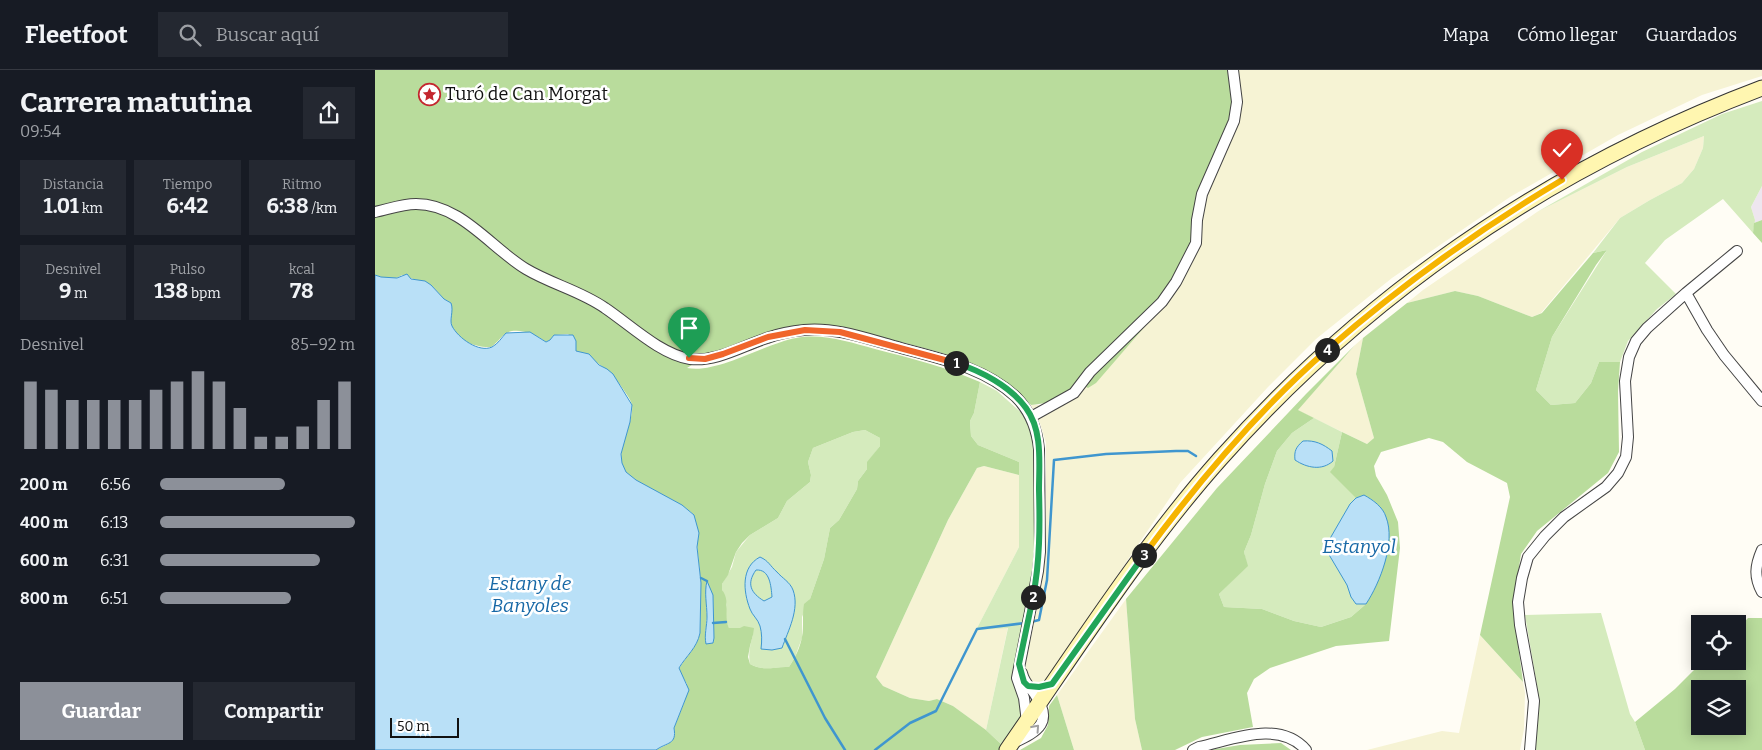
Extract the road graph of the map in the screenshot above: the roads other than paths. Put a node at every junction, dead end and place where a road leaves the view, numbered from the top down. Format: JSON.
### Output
{"nodes":[{"id":1,"x":1233,"y":70,"type":"edge"},
{"id":2,"x":1762,"y":88,"type":"edge"},
{"id":3,"x":375,"y":212,"type":"edge"},
{"id":4,"x":1737,"y":251,"type":"dead end"},
{"id":5,"x":1686,"y":293,"type":"junction"},
{"id":6,"x":1762,"y":401,"type":"edge"},
{"id":7,"x":1031,"y":417,"type":"junction"},
{"id":8,"x":1762,"y":550,"type":"edge"},
{"id":9,"x":1762,"y":592,"type":"edge"},
{"id":10,"x":1019,"y":664,"type":"junction"},
{"id":11,"x":1052,"y":684,"type":"junction"},
{"id":12,"x":1028,"y":686,"type":"junction"},
{"id":13,"x":1023,"y":698,"type":"junction"},
{"id":14,"x":1040,"y":702,"type":"junction"},
{"id":15,"x":1027,"y":722,"type":"junction"},
{"id":16,"x":1009,"y":746,"type":"edge"},
{"id":17,"x":1193,"y":750,"type":"edge"},
{"id":18,"x":1306,"y":750,"type":"edge"},
{"id":19,"x":1530,"y":750,"type":"edge"}],
"edges":[{"from":1,"to":7,"type":"street"},
{"from":2,"to":11,"type":"main road"},
{"from":3,"to":7,"type":"street"},
{"from":4,"to":5,"type":"street"},
{"from":5,"to":6,"type":"street"},
{"from":5,"to":19,"type":"street"},
{"from":7,"to":10,"type":"street"},
{"from":8,"to":9,"type":"street"},
{"from":10,"to":12,"type":"street"},
{"from":10,"to":13,"type":"street"},
{"from":11,"to":12,"type":"street"},
{"from":11,"to":14,"type":"main road"},
{"from":12,"to":14,"type":"street"},
{"from":13,"to":14,"type":"street"},
{"from":13,"to":15,"type":"street"},
{"from":14,"to":15,"type":"main road"},
{"from":16,"to":14,"type":"street","one_way":true},
{"from":15,"to":16,"type":"main road"},
{"from":17,"to":18,"type":"street"}]}
